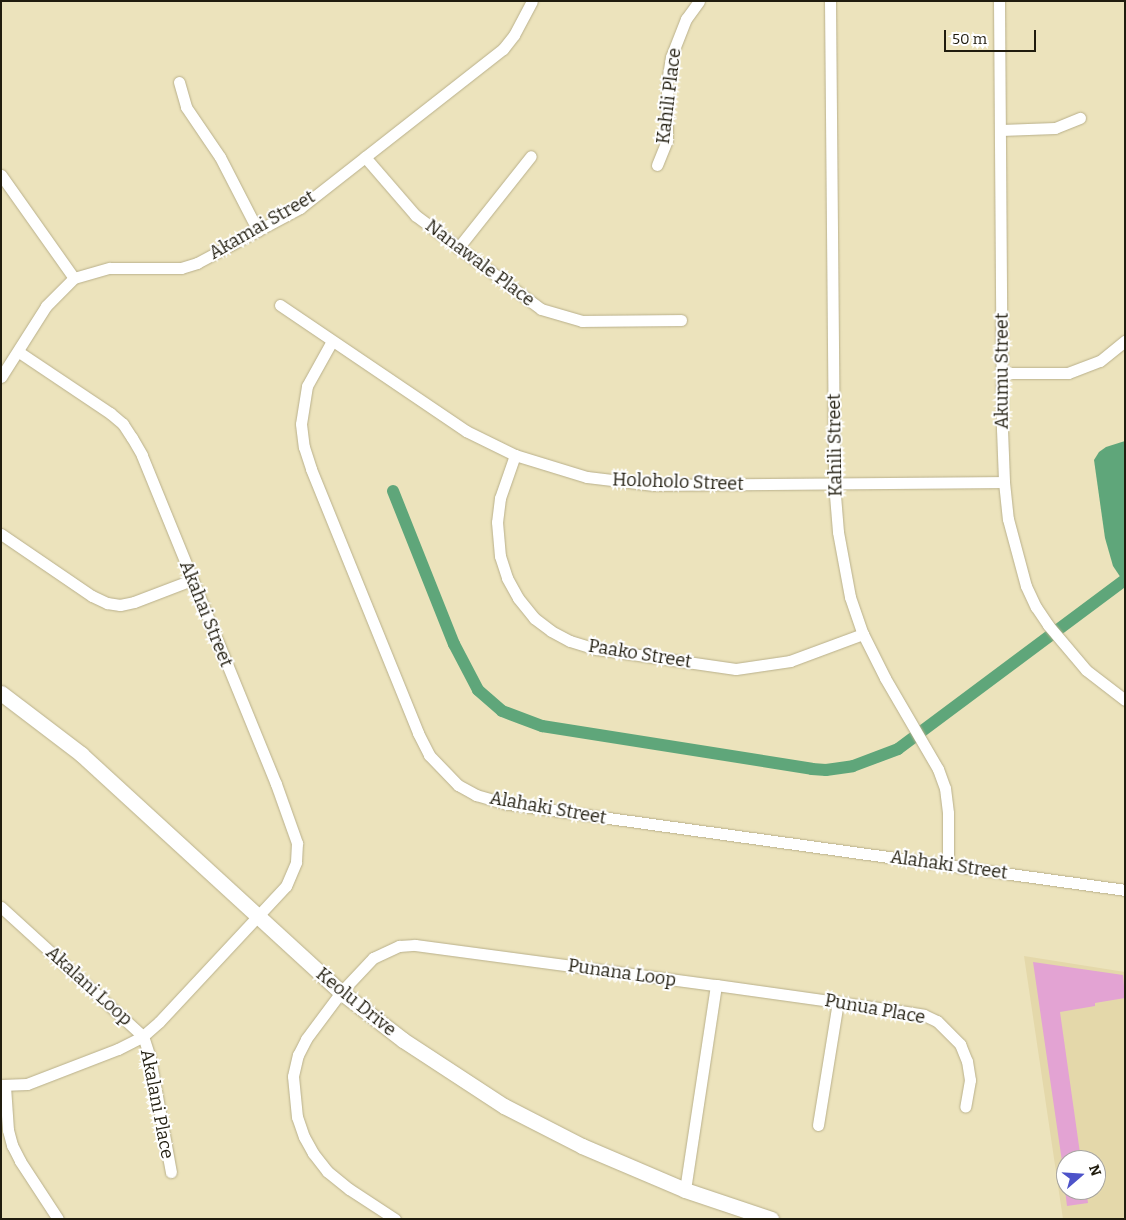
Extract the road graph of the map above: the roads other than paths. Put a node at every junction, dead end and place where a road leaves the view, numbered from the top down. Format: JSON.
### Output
{"nodes":[{"id":1,"x":532,"y":1,"type":"edge"},
{"id":2,"x":699,"y":1,"type":"edge"},
{"id":3,"x":830,"y":1,"type":"edge"},
{"id":4,"x":999,"y":1,"type":"edge"},
{"id":5,"x":178,"y":82,"type":"dead end"},
{"id":6,"x":1080,"y":118,"type":"dead end"},
{"id":7,"x":1001,"y":130,"type":"junction"},
{"id":8,"x":531,"y":156,"type":"dead end"},
{"id":9,"x":365,"y":157,"type":"junction"},
{"id":10,"x":657,"y":165,"type":"dead end"},
{"id":11,"x":1,"y":175,"type":"edge"},
{"id":12,"x":258,"y":231,"type":"junction"},
{"id":13,"x":458,"y":248,"type":"junction"},
{"id":14,"x":74,"y":278,"type":"junction"},
{"id":15,"x":280,"y":305,"type":"dead end"},
{"id":16,"x":680,"y":320,"type":"dead end"},
{"id":17,"x":332,"y":341,"type":"junction"},
{"id":18,"x":1125,"y":341,"type":"edge"},
{"id":19,"x":19,"y":352,"type":"junction"},
{"id":20,"x":1003,"y":373,"type":"junction"},
{"id":21,"x":1,"y":377,"type":"edge"},
{"id":22,"x":514,"y":455,"type":"junction"},
{"id":23,"x":1004,"y":482,"type":"junction"},
{"id":24,"x":834,"y":483,"type":"junction"},
{"id":25,"x":1,"y":534,"type":"edge"},
{"id":26,"x":192,"y":580,"type":"junction"},
{"id":27,"x":863,"y":634,"type":"junction"},
{"id":28,"x":1,"y":693,"type":"edge"},
{"id":29,"x":1125,"y":700,"type":"edge"},
{"id":30,"x":948,"y":865,"type":"junction"},
{"id":31,"x":1125,"y":890,"type":"edge"},
{"id":32,"x":1,"y":906,"type":"edge"},
{"id":33,"x":258,"y":918,"type":"junction"},
{"id":34,"x":716,"y":985,"type":"junction"},
{"id":35,"x":341,"y":992,"type":"junction"},
{"id":36,"x":838,"y":1002,"type":"junction"},
{"id":37,"x":143,"y":1036,"type":"junction"},
{"id":38,"x":3,"y":1085,"type":"edge"},
{"id":39,"x":965,"y":1107,"type":"dead end"},
{"id":40,"x":818,"y":1125,"type":"dead end"},
{"id":41,"x":171,"y":1172,"type":"dead end"},
{"id":42,"x":685,"y":1190,"type":"junction"},
{"id":43,"x":58,"y":1219,"type":"edge"},
{"id":44,"x":395,"y":1219,"type":"edge"},
{"id":45,"x":771,"y":1219,"type":"edge"}],
"edges":[{"from":1,"to":9,"type":"street","name":"Akamai Street"},
{"from":2,"to":10,"type":"street","name":"Kahili Place"},
{"from":3,"to":24,"type":"street","name":"Kahili Street"},
{"from":4,"to":7,"type":"street","name":"Akumu Street"},
{"from":5,"to":12,"type":"street"},
{"from":6,"to":7,"type":"street"},
{"from":7,"to":20,"type":"street","name":"Akumu Street"},
{"from":8,"to":13,"type":"street"},
{"from":9,"to":12,"type":"street","name":"Akamai Street"},
{"from":9,"to":13,"type":"street","name":"Nanawale Place"},
{"from":11,"to":14,"type":"street"},
{"from":12,"to":14,"type":"street","name":"Akamai Street"},
{"from":13,"to":16,"type":"street","name":"Nanawale Place"},
{"from":14,"to":19,"type":"street","name":"Akamai Street"},
{"from":15,"to":17,"type":"street","name":"Holoholo Street"},
{"from":17,"to":22,"type":"street","name":"Holoholo Street"},
{"from":17,"to":30,"type":"street","name":"Alahaki Street"},
{"from":18,"to":20,"type":"street"},
{"from":19,"to":21,"type":"street","name":"Akamai Street"},
{"from":19,"to":26,"type":"street","name":"Akahai Street"},
{"from":20,"to":23,"type":"street","name":"Akumu Street"},
{"from":22,"to":24,"type":"street","name":"Holoholo Street"},
{"from":22,"to":27,"type":"street","name":"Paako Street"},
{"from":23,"to":24,"type":"street","name":"Holoholo Street"},
{"from":23,"to":29,"type":"street","name":"Akumu Street"},
{"from":24,"to":27,"type":"street","name":"Kahili Street"},
{"from":25,"to":26,"type":"street"},
{"from":26,"to":33,"type":"street","name":"Akahai Street"},
{"from":27,"to":30,"type":"street","name":"Kahili Street"},
{"from":28,"to":33,"type":"main road","name":"Keolu Drive"},
{"from":30,"to":31,"type":"street","name":"Alahaki Street"},
{"from":32,"to":37,"type":"street","name":"Akalani Loop"},
{"from":33,"to":35,"type":"main road","name":"Keolu Drive"},
{"from":33,"to":37,"type":"street","name":"Akalani Loop"},
{"from":34,"to":35,"type":"street","name":"Punana Loop"},
{"from":34,"to":36,"type":"street","name":"Punua Place"},
{"from":34,"to":42,"type":"street"},
{"from":35,"to":42,"type":"main road","name":"Keolu Drive"},
{"from":35,"to":44,"type":"street","name":"Punana Loop"},
{"from":36,"to":39,"type":"street","name":"Punua Place"},
{"from":36,"to":40,"type":"street"},
{"from":37,"to":38,"type":"street"},
{"from":37,"to":41,"type":"street","name":"Akalani Place"},
{"from":38,"to":43,"type":"street"},
{"from":42,"to":45,"type":"main road","name":"Keolu Drive"}]}
